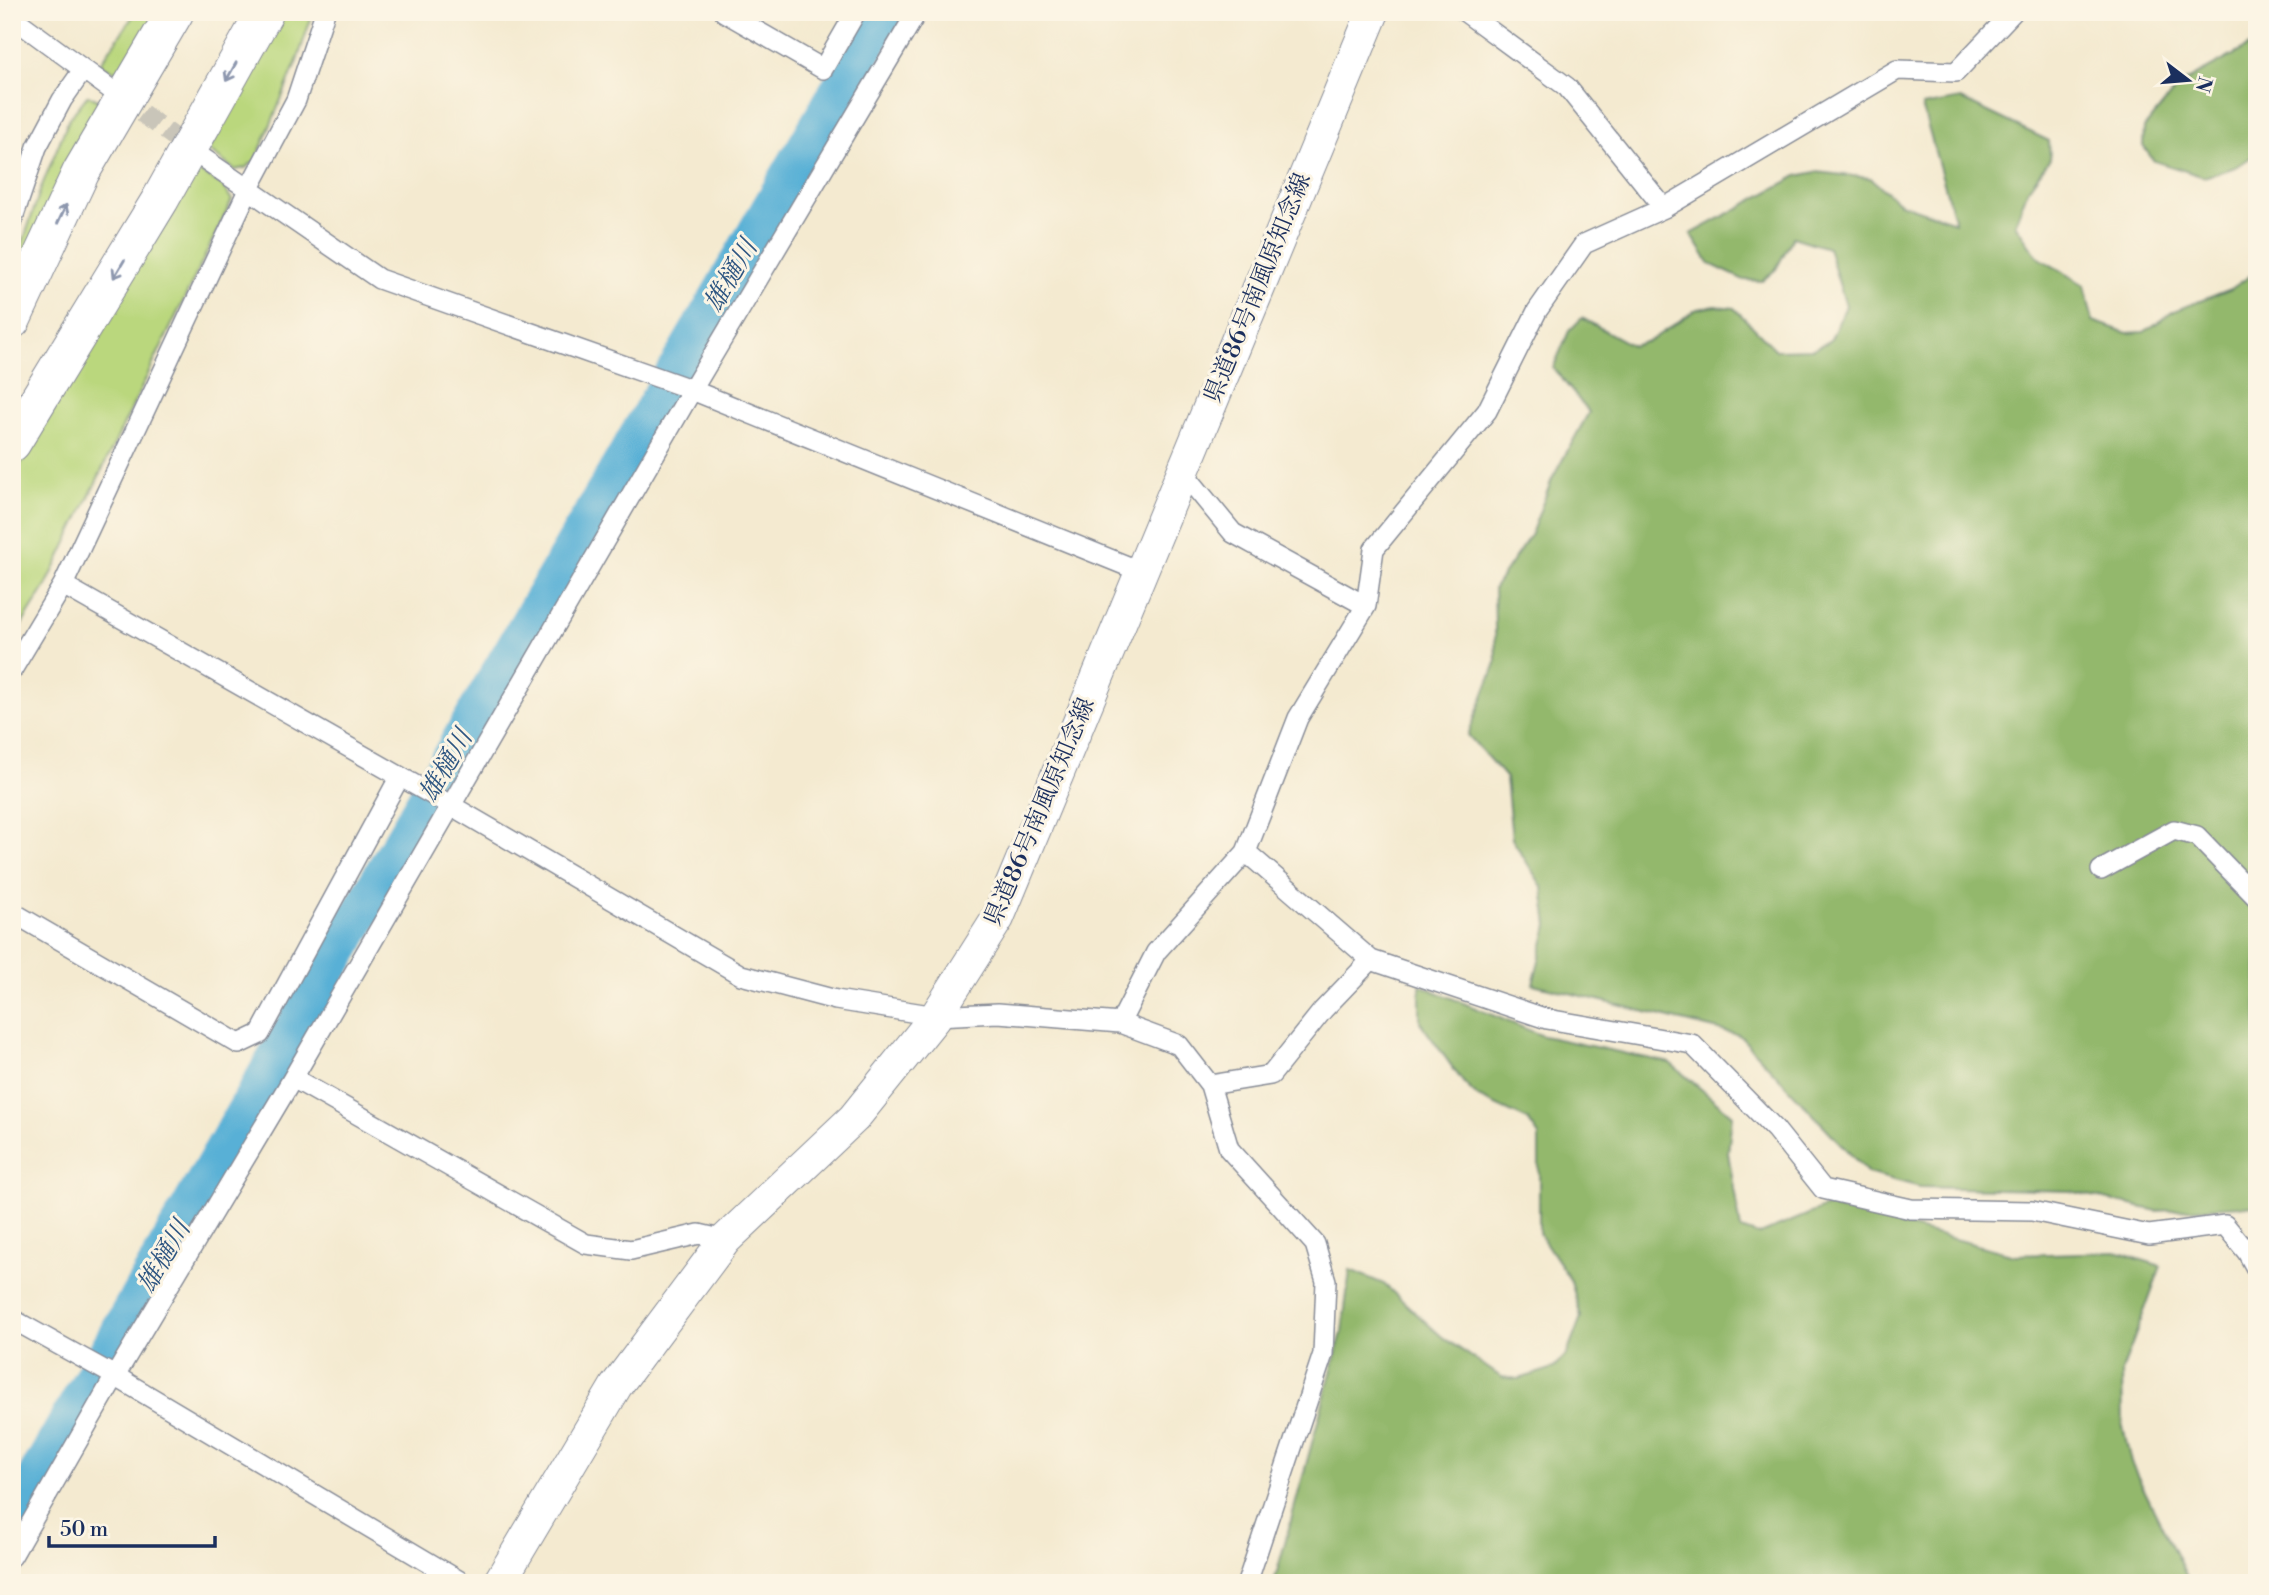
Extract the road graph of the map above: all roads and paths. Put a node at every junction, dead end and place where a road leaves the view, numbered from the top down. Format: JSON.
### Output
{"nodes":[{"id":1,"x":175,"y":12,"type":"edge"},
{"id":2,"x":265,"y":12,"type":"edge"},
{"id":3,"x":325,"y":12,"type":"edge"},
{"id":4,"x":724,"y":12,"type":"edge"},
{"id":5,"x":856,"y":12,"type":"edge"},
{"id":6,"x":917,"y":12,"type":"edge"},
{"id":7,"x":1373,"y":12,"type":"edge"},
{"id":8,"x":1465,"y":12,"type":"edge"},
{"id":9,"x":2013,"y":12,"type":"edge"},
{"id":10,"x":12,"y":17,"type":"edge"},
{"id":11,"x":83,"y":70,"type":"junction"},
{"id":12,"x":113,"y":91,"type":"tunnel mouth"},
{"id":13,"x":200,"y":156,"type":"tunnel mouth"},
{"id":14,"x":249,"y":188,"type":"junction"},
{"id":15,"x":1664,"y":208,"type":"junction"},
{"id":16,"x":12,"y":221,"type":"edge"},
{"id":17,"x":12,"y":320,"type":"edge"},
{"id":18,"x":687,"y":388,"type":"junction"},
{"id":19,"x":12,"y":443,"type":"edge"},
{"id":20,"x":1182,"y":471,"type":"junction"},
{"id":21,"x":1142,"y":572,"type":"junction"},
{"id":22,"x":64,"y":585,"type":"junction"},
{"id":23,"x":1366,"y":606,"type":"junction"},
{"id":24,"x":12,"y":670,"type":"edge"},
{"id":25,"x":400,"y":778,"type":"junction"},
{"id":26,"x":452,"y":806,"type":"junction"},
{"id":27,"x":1246,"y":852,"type":"junction"},
{"id":28,"x":2101,"y":870,"type":"dead end"},
{"id":29,"x":2257,"y":898,"type":"edge"},
{"id":30,"x":12,"y":912,"type":"edge"},
{"id":31,"x":1371,"y":960,"type":"junction"},
{"id":32,"x":936,"y":1016,"type":"junction"},
{"id":33,"x":1120,"y":1023,"type":"junction"},
{"id":34,"x":293,"y":1078,"type":"junction"},
{"id":35,"x":1210,"y":1085,"type":"junction"},
{"id":36,"x":725,"y":1240,"type":"junction"},
{"id":37,"x":2257,"y":1270,"type":"edge"},
{"id":38,"x":12,"y":1319,"type":"edge"},
{"id":39,"x":111,"y":1374,"type":"junction"},
{"id":40,"x":12,"y":1556,"type":"edge"},
{"id":41,"x":463,"y":1583,"type":"edge"},
{"id":42,"x":499,"y":1583,"type":"edge"},
{"id":43,"x":1247,"y":1583,"type":"edge"}],
"edges":[{"from":17,"to":1,"type":"highway","one_way":true},
{"from":2,"to":19,"type":"highway","one_way":true},
{"from":3,"to":14,"type":"street"},
{"from":4,"to":5,"type":"street"},
{"from":6,"to":18,"type":"street"},
{"from":7,"to":20,"type":"main road","name":"県道86号南風原知念線"},
{"from":8,"to":15,"type":"street"},
{"from":9,"to":15,"type":"street"},
{"from":10,"to":11,"type":"street"},
{"from":11,"to":12,"type":"street"},
{"from":11,"to":16,"type":"street"},
{"from":13,"to":14,"type":"street"},
{"from":14,"to":18,"type":"street"},
{"from":14,"to":22,"type":"street"},
{"from":15,"to":23,"type":"street"},
{"from":18,"to":21,"type":"street"},
{"from":18,"to":26,"type":"street"},
{"from":20,"to":21,"type":"main road","name":"県道86号南風原知念線"},
{"from":20,"to":23,"type":"street"},
{"from":21,"to":32,"type":"main road","name":"県道86号南風原知念線"},
{"from":22,"to":24,"type":"street"},
{"from":22,"to":25,"type":"street"},
{"from":23,"to":27,"type":"street"},
{"from":25,"to":26,"type":"street"},
{"from":25,"to":30,"type":"street"},
{"from":26,"to":32,"type":"street"},
{"from":26,"to":34,"type":"street"},
{"from":27,"to":31,"type":"street"},
{"from":27,"to":33,"type":"street"},
{"from":28,"to":29,"type":"street"},
{"from":31,"to":35,"type":"street"},
{"from":31,"to":37,"type":"street"},
{"from":32,"to":33,"type":"street"},
{"from":32,"to":36,"type":"main road","name":"県道86号南風原知念線"},
{"from":33,"to":35,"type":"street"},
{"from":34,"to":36,"type":"street"},
{"from":34,"to":39,"type":"street"},
{"from":35,"to":43,"type":"street"},
{"from":36,"to":42,"type":"main road","name":"県道86号南風原知念線"},
{"from":38,"to":39,"type":"street"},
{"from":39,"to":40,"type":"street"},
{"from":39,"to":41,"type":"street"}]}
